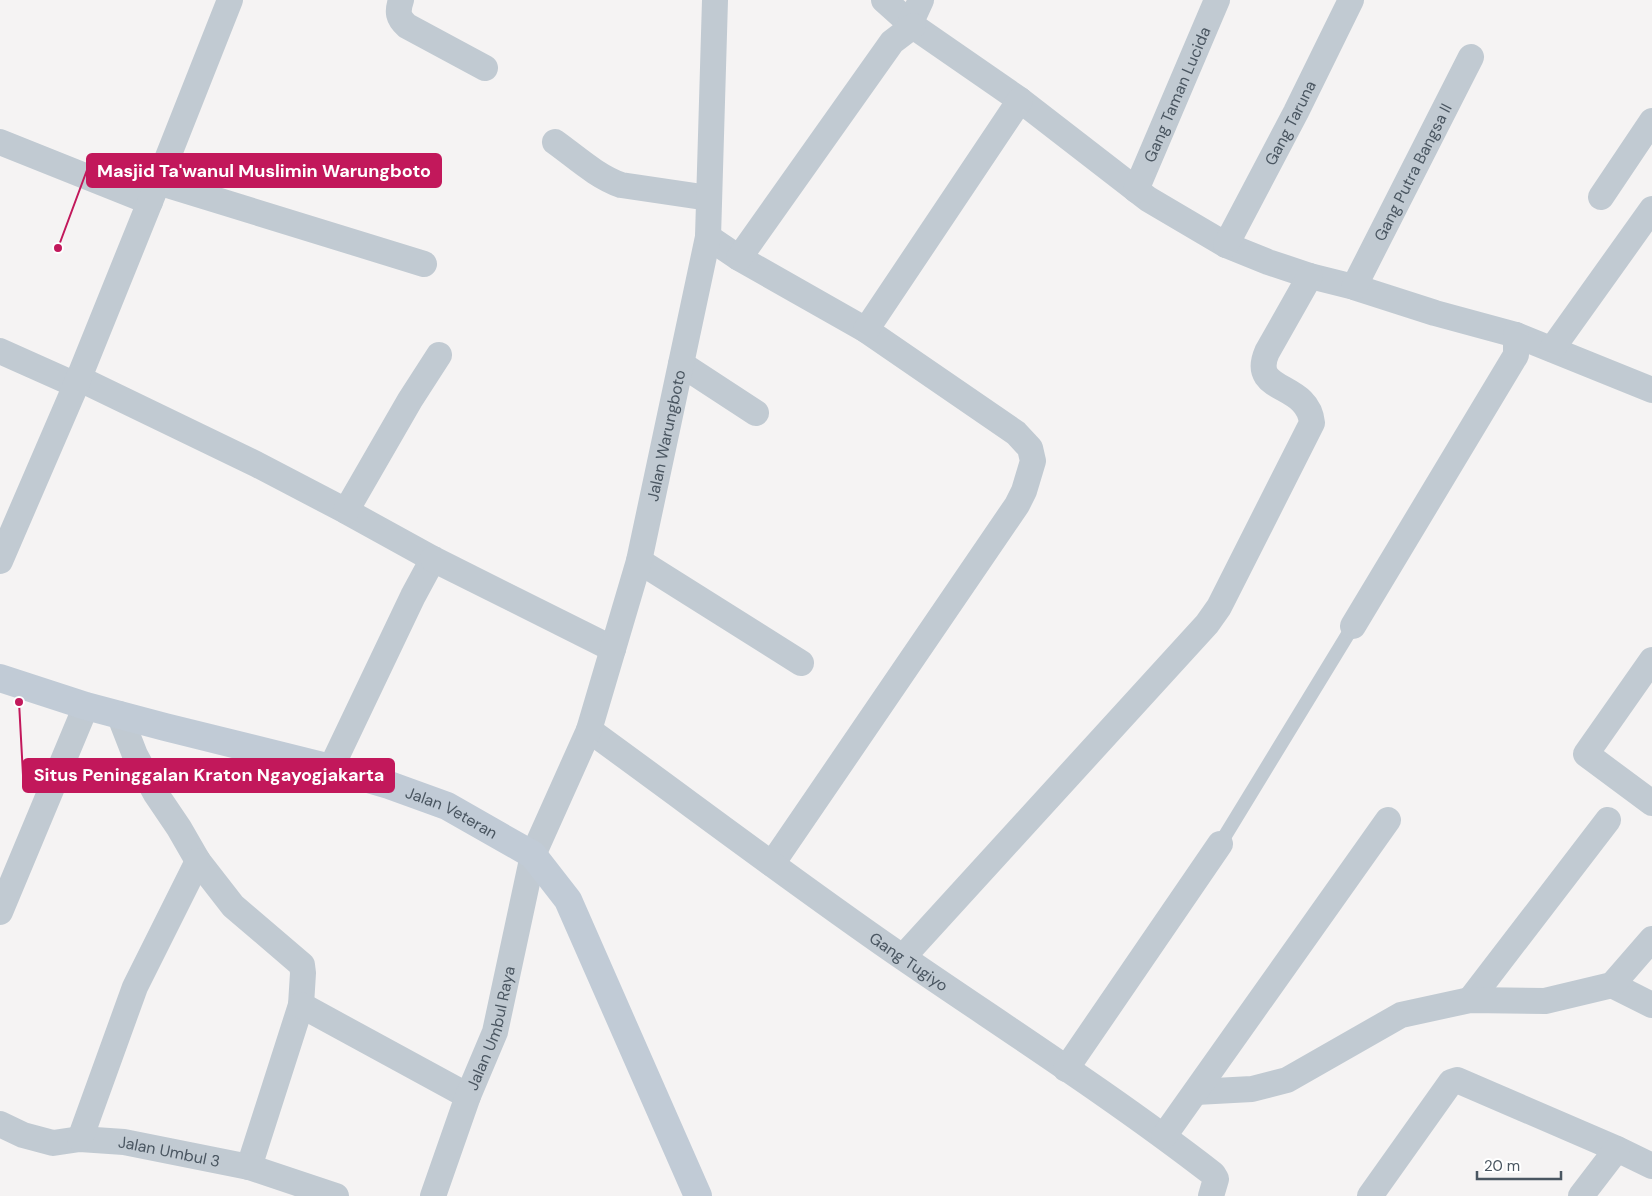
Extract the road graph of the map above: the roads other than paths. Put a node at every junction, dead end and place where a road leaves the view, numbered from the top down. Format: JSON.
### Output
{"nodes":[{"id":1,"x":230,"y":0,"type":"edge"},
{"id":2,"x":401,"y":0,"type":"edge"},
{"id":3,"x":715,"y":0,"type":"edge"},
{"id":4,"x":884,"y":0,"type":"edge"},
{"id":5,"x":921,"y":0,"type":"edge"},
{"id":6,"x":1217,"y":0,"type":"edge"},
{"id":7,"x":1351,"y":0,"type":"edge"},
{"id":8,"x":912,"y":25,"type":"junction"},
{"id":9,"x":1472,"y":57,"type":"dead end"},
{"id":10,"x":485,"y":68,"type":"dead end"},
{"id":11,"x":1020,"y":100,"type":"junction"},
{"id":12,"x":1652,"y":121,"type":"edge"},
{"id":13,"x":0,"y":142,"type":"edge"},
{"id":14,"x":555,"y":142,"type":"dead end"},
{"id":15,"x":1136,"y":190,"type":"junction"},
{"id":16,"x":154,"y":192,"type":"junction"},
{"id":17,"x":1601,"y":197,"type":"dead end"},
{"id":18,"x":709,"y":198,"type":"junction"},
{"id":19,"x":1652,"y":209,"type":"edge"},
{"id":20,"x":708,"y":237,"type":"junction"},
{"id":21,"x":1226,"y":245,"type":"junction"},
{"id":22,"x":739,"y":258,"type":"junction"},
{"id":23,"x":424,"y":264,"type":"dead end"},
{"id":24,"x":1310,"y":276,"type":"junction"},
{"id":25,"x":1354,"y":287,"type":"junction"},
{"id":26,"x":866,"y":330,"type":"junction"},
{"id":27,"x":1516,"y":335,"type":"junction"},
{"id":28,"x":1552,"y":348,"type":"junction"},
{"id":29,"x":0,"y":351,"type":"edge"},
{"id":30,"x":439,"y":355,"type":"dead end"},
{"id":31,"x":681,"y":364,"type":"junction"},
{"id":32,"x":77,"y":382,"type":"junction"},
{"id":33,"x":1652,"y":390,"type":"edge"},
{"id":34,"x":756,"y":413,"type":"dead end"},
{"id":35,"x":346,"y":511,"type":"junction"},
{"id":36,"x":3,"y":544,"type":"edge"},
{"id":37,"x":433,"y":559,"type":"junction"},
{"id":38,"x":639,"y":561,"type":"junction"},
{"id":39,"x":1353,"y":626,"type":"joint"},
{"id":40,"x":613,"y":649,"type":"junction"},
{"id":41,"x":1652,"y":660,"type":"edge"},
{"id":42,"x":801,"y":663,"type":"dead end"},
{"id":43,"x":0,"y":678,"type":"edge"},
{"id":44,"x":86,"y":706,"type":"junction"},
{"id":45,"x":119,"y":714,"type":"junction"},
{"id":46,"x":590,"y":730,"type":"junction"},
{"id":47,"x":331,"y":768,"type":"junction"},
{"id":48,"x":1652,"y":803,"type":"edge"},
{"id":49,"x":1388,"y":820,"type":"dead end"},
{"id":50,"x":1608,"y":820,"type":"dead end"},
{"id":51,"x":1220,"y":844,"type":"joint"},
{"id":52,"x":532,"y":855,"type":"junction"},
{"id":53,"x":198,"y":861,"type":"junction"},
{"id":54,"x":772,"y":864,"type":"junction"},
{"id":55,"x":0,"y":912,"type":"edge"},
{"id":56,"x":1652,"y":938,"type":"edge"},
{"id":57,"x":904,"y":957,"type":"junction"},
{"id":58,"x":1612,"y":985,"type":"junction"},
{"id":59,"x":1470,"y":1000,"type":"junction"},
{"id":60,"x":1652,"y":1004,"type":"edge"},
{"id":61,"x":301,"y":1005,"type":"junction"},
{"id":62,"x":1066,"y":1069,"type":"junction"},
{"id":63,"x":1196,"y":1092,"type":"junction"},
{"id":64,"x":468,"y":1096,"type":"junction"},
{"id":65,"x":0,"y":1124,"type":"edge"},
{"id":66,"x":1164,"y":1136,"type":"junction"},
{"id":67,"x":80,"y":1139,"type":"junction"},
{"id":68,"x":1617,"y":1149,"type":"junction"},
{"id":69,"x":1652,"y":1166,"type":"edge"},
{"id":70,"x":248,"y":1167,"type":"junction"},
{"id":71,"x":336,"y":1196,"type":"edge"},
{"id":72,"x":433,"y":1196,"type":"edge"},
{"id":73,"x":698,"y":1196,"type":"edge"},
{"id":74,"x":1211,"y":1196,"type":"edge"},
{"id":75,"x":1370,"y":1196,"type":"edge"},
{"id":76,"x":1581,"y":1196,"type":"edge"}],
"edges":[{"from":1,"to":16,"type":"street"},
{"from":2,"to":10,"type":"street"},
{"from":3,"to":18,"type":"street","name":"Jalan Warungboto"},
{"from":4,"to":8,"type":"street"},
{"from":5,"to":8,"type":"street"},
{"from":6,"to":15,"type":"street","name":"Gang Taman Lucida"},
{"from":7,"to":21,"type":"street","name":"Gang Taruna"},
{"from":8,"to":11,"type":"street"},
{"from":8,"to":22,"type":"street"},
{"from":9,"to":25,"type":"street","name":"Gang Putra Bangsa II"},
{"from":11,"to":15,"type":"street"},
{"from":11,"to":26,"type":"street"},
{"from":12,"to":17,"type":"street"},
{"from":13,"to":16,"type":"street"},
{"from":14,"to":18,"type":"street"},
{"from":15,"to":21,"type":"street"},
{"from":16,"to":23,"type":"street"},
{"from":16,"to":32,"type":"street"},
{"from":18,"to":20,"type":"street","name":"Jalan Warungboto"},
{"from":19,"to":28,"type":"street"},
{"from":20,"to":22,"type":"street"},
{"from":20,"to":31,"type":"street","name":"Jalan Warungboto"},
{"from":21,"to":24,"type":"street"},
{"from":22,"to":26,"type":"street"},
{"from":24,"to":25,"type":"street"},
{"from":24,"to":57,"type":"street"},
{"from":25,"to":27,"type":"street"},
{"from":26,"to":54,"type":"street"},
{"from":27,"to":28,"type":"street"},
{"from":27,"to":39,"type":"street"},
{"from":28,"to":33,"type":"street"},
{"from":29,"to":32,"type":"street"},
{"from":30,"to":35,"type":"street"},
{"from":31,"to":34,"type":"street"},
{"from":31,"to":38,"type":"street","name":"Jalan Warungboto"},
{"from":32,"to":35,"type":"street"},
{"from":32,"to":36,"type":"street"},
{"from":35,"to":37,"type":"street"},
{"from":37,"to":40,"type":"street"},
{"from":37,"to":47,"type":"street"},
{"from":38,"to":40,"type":"street","name":"Jalan Warungboto"},
{"from":38,"to":42,"type":"street"},
{"from":39,"to":51,"type":"lane"},
{"from":40,"to":46,"type":"street","name":"Jalan Warungboto"},
{"from":41,"to":48,"type":"street"},
{"from":43,"to":44,"type":"main road","name":"Jalan Veteran"},
{"from":44,"to":45,"type":"main road","name":"Jalan Veteran"},
{"from":44,"to":55,"type":"street"},
{"from":45,"to":47,"type":"main road","name":"Jalan Veteran"},
{"from":45,"to":53,"type":"street"},
{"from":46,"to":52,"type":"street","name":"Jalan Warungboto"},
{"from":46,"to":54,"type":"street","name":"Gang Tugiyo"},
{"from":47,"to":52,"type":"main road","name":"Jalan Veteran"},
{"from":49,"to":63,"type":"street"},
{"from":50,"to":59,"type":"street"},
{"from":51,"to":62,"type":"street"},
{"from":52,"to":64,"type":"street","name":"Jalan Umbul Raya"},
{"from":52,"to":73,"type":"main road","name":"Jalan Veteran"},
{"from":53,"to":61,"type":"street"},
{"from":53,"to":67,"type":"street"},
{"from":54,"to":57,"type":"street","name":"Gang Tugiyo"},
{"from":56,"to":58,"type":"street"},
{"from":57,"to":62,"type":"street","name":"Gang Tugiyo"},
{"from":58,"to":59,"type":"street"},
{"from":58,"to":60,"type":"street"},
{"from":59,"to":63,"type":"street"},
{"from":61,"to":64,"type":"street"},
{"from":61,"to":70,"type":"street"},
{"from":62,"to":66,"type":"street","name":"Gang Tugiyo"},
{"from":63,"to":66,"type":"street"},
{"from":64,"to":72,"type":"street","name":"Jalan Umbul Raya"},
{"from":65,"to":67,"type":"street","name":"Jalan Umbul 3"},
{"from":66,"to":74,"type":"street","name":"Gang Tugiyo"},
{"from":67,"to":70,"type":"street","name":"Jalan Umbul 3"},
{"from":68,"to":69,"type":"street"},
{"from":68,"to":75,"type":"street"},
{"from":68,"to":76,"type":"street"},
{"from":70,"to":71,"type":"street","name":"Jalan Umbul 3"}]}
